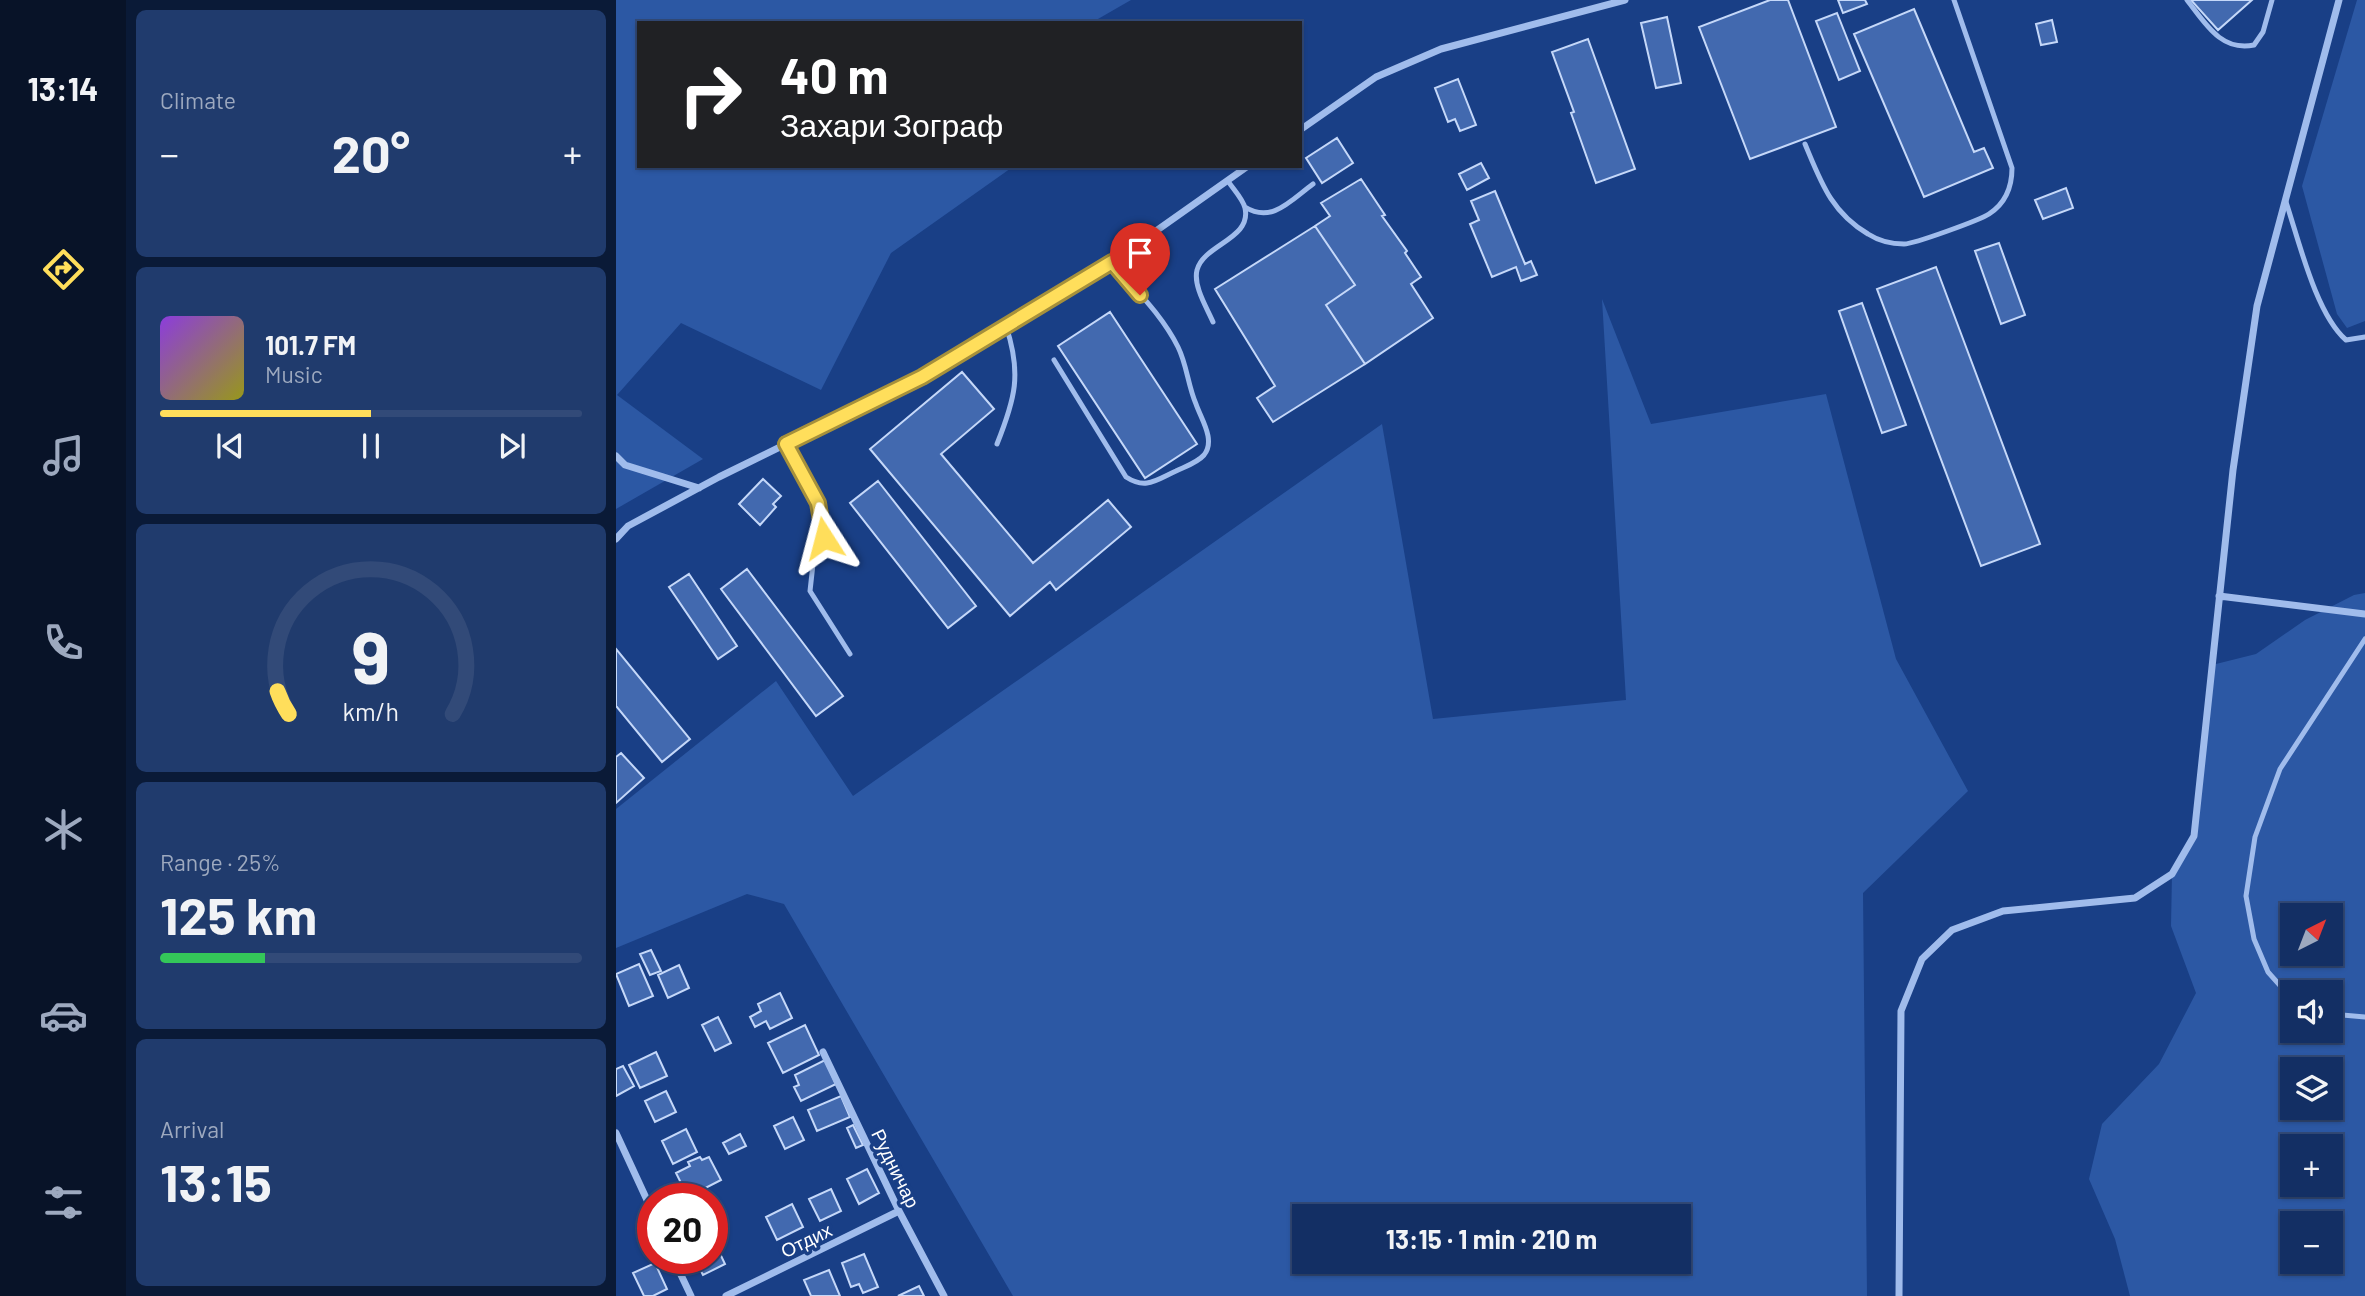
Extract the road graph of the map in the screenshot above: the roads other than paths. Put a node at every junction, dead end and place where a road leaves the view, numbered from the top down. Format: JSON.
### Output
{"nodes":[{"id":1,"x":1625,"y":0,"type":"edge"},
{"id":2,"x":1954,"y":0,"type":"edge"},
{"id":3,"x":2187,"y":0,"type":"edge"},
{"id":4,"x":2272,"y":0,"type":"edge"},
{"id":5,"x":2339,"y":0,"type":"edge"},
{"id":6,"x":1302,"y":129,"type":"edge"},
{"id":7,"x":1805,"y":144,"type":"dead end"},
{"id":8,"x":1245,"y":168,"type":"edge"},
{"id":9,"x":1228,"y":181,"type":"junction"},
{"id":10,"x":1313,"y":184,"type":"dead end"},
{"id":11,"x":2285,"y":200,"type":"junction"},
{"id":12,"x":1245,"y":207,"type":"junction"},
{"id":13,"x":1112,"y":262,"type":"junction"},
{"id":14,"x":1213,"y":322,"type":"dead end"},
{"id":15,"x":1006,"y":326,"type":"junction"},
{"id":16,"x":2365,"y":337,"type":"edge"},
{"id":17,"x":1054,"y":360,"type":"dead end"},
{"id":18,"x":786,"y":444,"type":"junction"},
{"id":19,"x":997,"y":444,"type":"dead end"},
{"id":20,"x":616,"y":456,"type":"edge"},
{"id":21,"x":699,"y":488,"type":"junction"},
{"id":22,"x":616,"y":539,"type":"edge"},
{"id":23,"x":2219,"y":596,"type":"junction"},
{"id":24,"x":2365,"y":614,"type":"edge"},
{"id":25,"x":2365,"y":639,"type":"edge"},
{"id":26,"x":850,"y":654,"type":"dead end"},
{"id":27,"x":2280,"y":986,"type":"edge"},
{"id":28,"x":2343,"y":1015,"type":"edge"},
{"id":29,"x":2365,"y":1017,"type":"edge"},
{"id":30,"x":823,"y":1052,"type":"dead end"},
{"id":31,"x":616,"y":1133,"type":"edge"},
{"id":32,"x":639,"y":1183,"type":"edge"},
{"id":33,"x":899,"y":1211,"type":"junction"},
{"id":34,"x":681,"y":1274,"type":"edge"},
{"id":35,"x":691,"y":1296,"type":"edge"},
{"id":36,"x":726,"y":1296,"type":"edge"},
{"id":37,"x":944,"y":1296,"type":"edge"},
{"id":38,"x":1899,"y":1296,"type":"edge"}],
"edges":[{"from":1,"to":6,"type":"street"},
{"from":2,"to":7,"type":"lane"},
{"from":3,"to":4,"type":"lane"},
{"from":5,"to":11,"type":"street"},
{"from":8,"to":9,"type":"street"},
{"from":9,"to":12,"type":"lane"},
{"from":9,"to":13,"type":"street"},
{"from":10,"to":12,"type":"lane"},
{"from":11,"to":16,"type":"lane"},
{"from":11,"to":23,"type":"street"},
{"from":12,"to":14,"type":"lane"},
{"from":13,"to":15,"type":"street"},
{"from":13,"to":17,"type":"lane"},
{"from":15,"to":18,"type":"street"},
{"from":15,"to":19,"type":"lane"},
{"from":18,"to":21,"type":"street"},
{"from":18,"to":26,"type":"lane"},
{"from":20,"to":21,"type":"street"},
{"from":21,"to":22,"type":"street"},
{"from":23,"to":24,"type":"street"},
{"from":23,"to":38,"type":"street"},
{"from":25,"to":27,"type":"lane"},
{"from":28,"to":29,"type":"lane"},
{"from":30,"to":33,"type":"street","name":"Рудничар"},
{"from":31,"to":32,"type":"street"},
{"from":33,"to":36,"type":"street","name":"Отдих"},
{"from":33,"to":37,"type":"street","name":"Рудничар"},
{"from":34,"to":35,"type":"street"}]}
